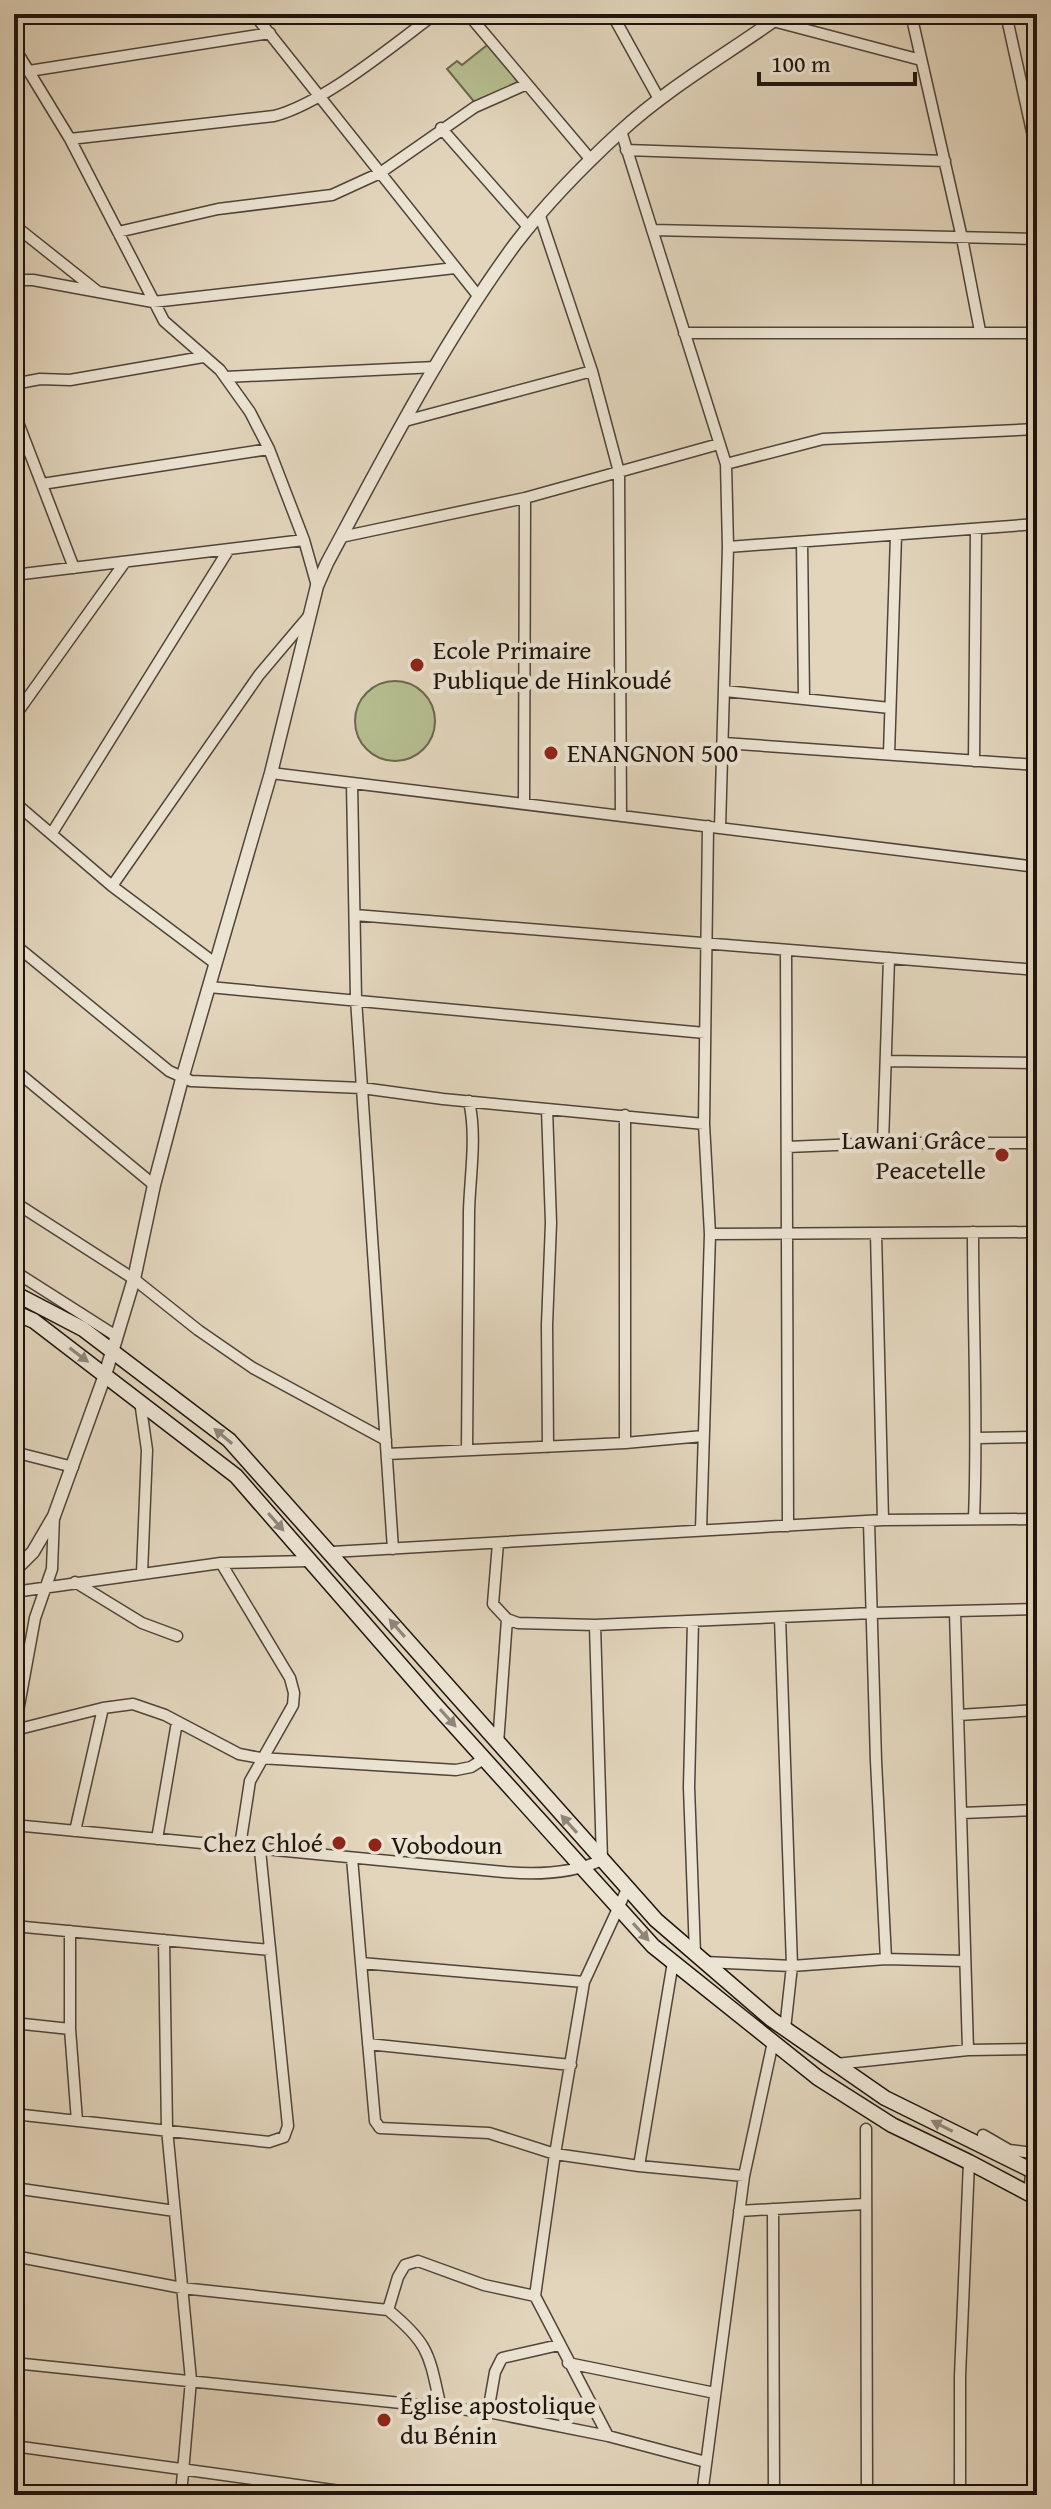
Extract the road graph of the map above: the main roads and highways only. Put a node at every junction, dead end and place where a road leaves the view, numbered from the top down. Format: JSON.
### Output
{"nodes":[{"id":1,"x":14,"y":1293,"type":"edge"},
{"id":2,"x":14,"y":1312,"type":"edge"},
{"id":3,"x":1034,"y":2172,"type":"edge"},
{"id":4,"x":1033,"y":2196,"type":"edge"}],
"edges":[{"from":3,"to":1,"type":"main road","one_way":true},
{"from":2,"to":4,"type":"main road","one_way":true}]}
